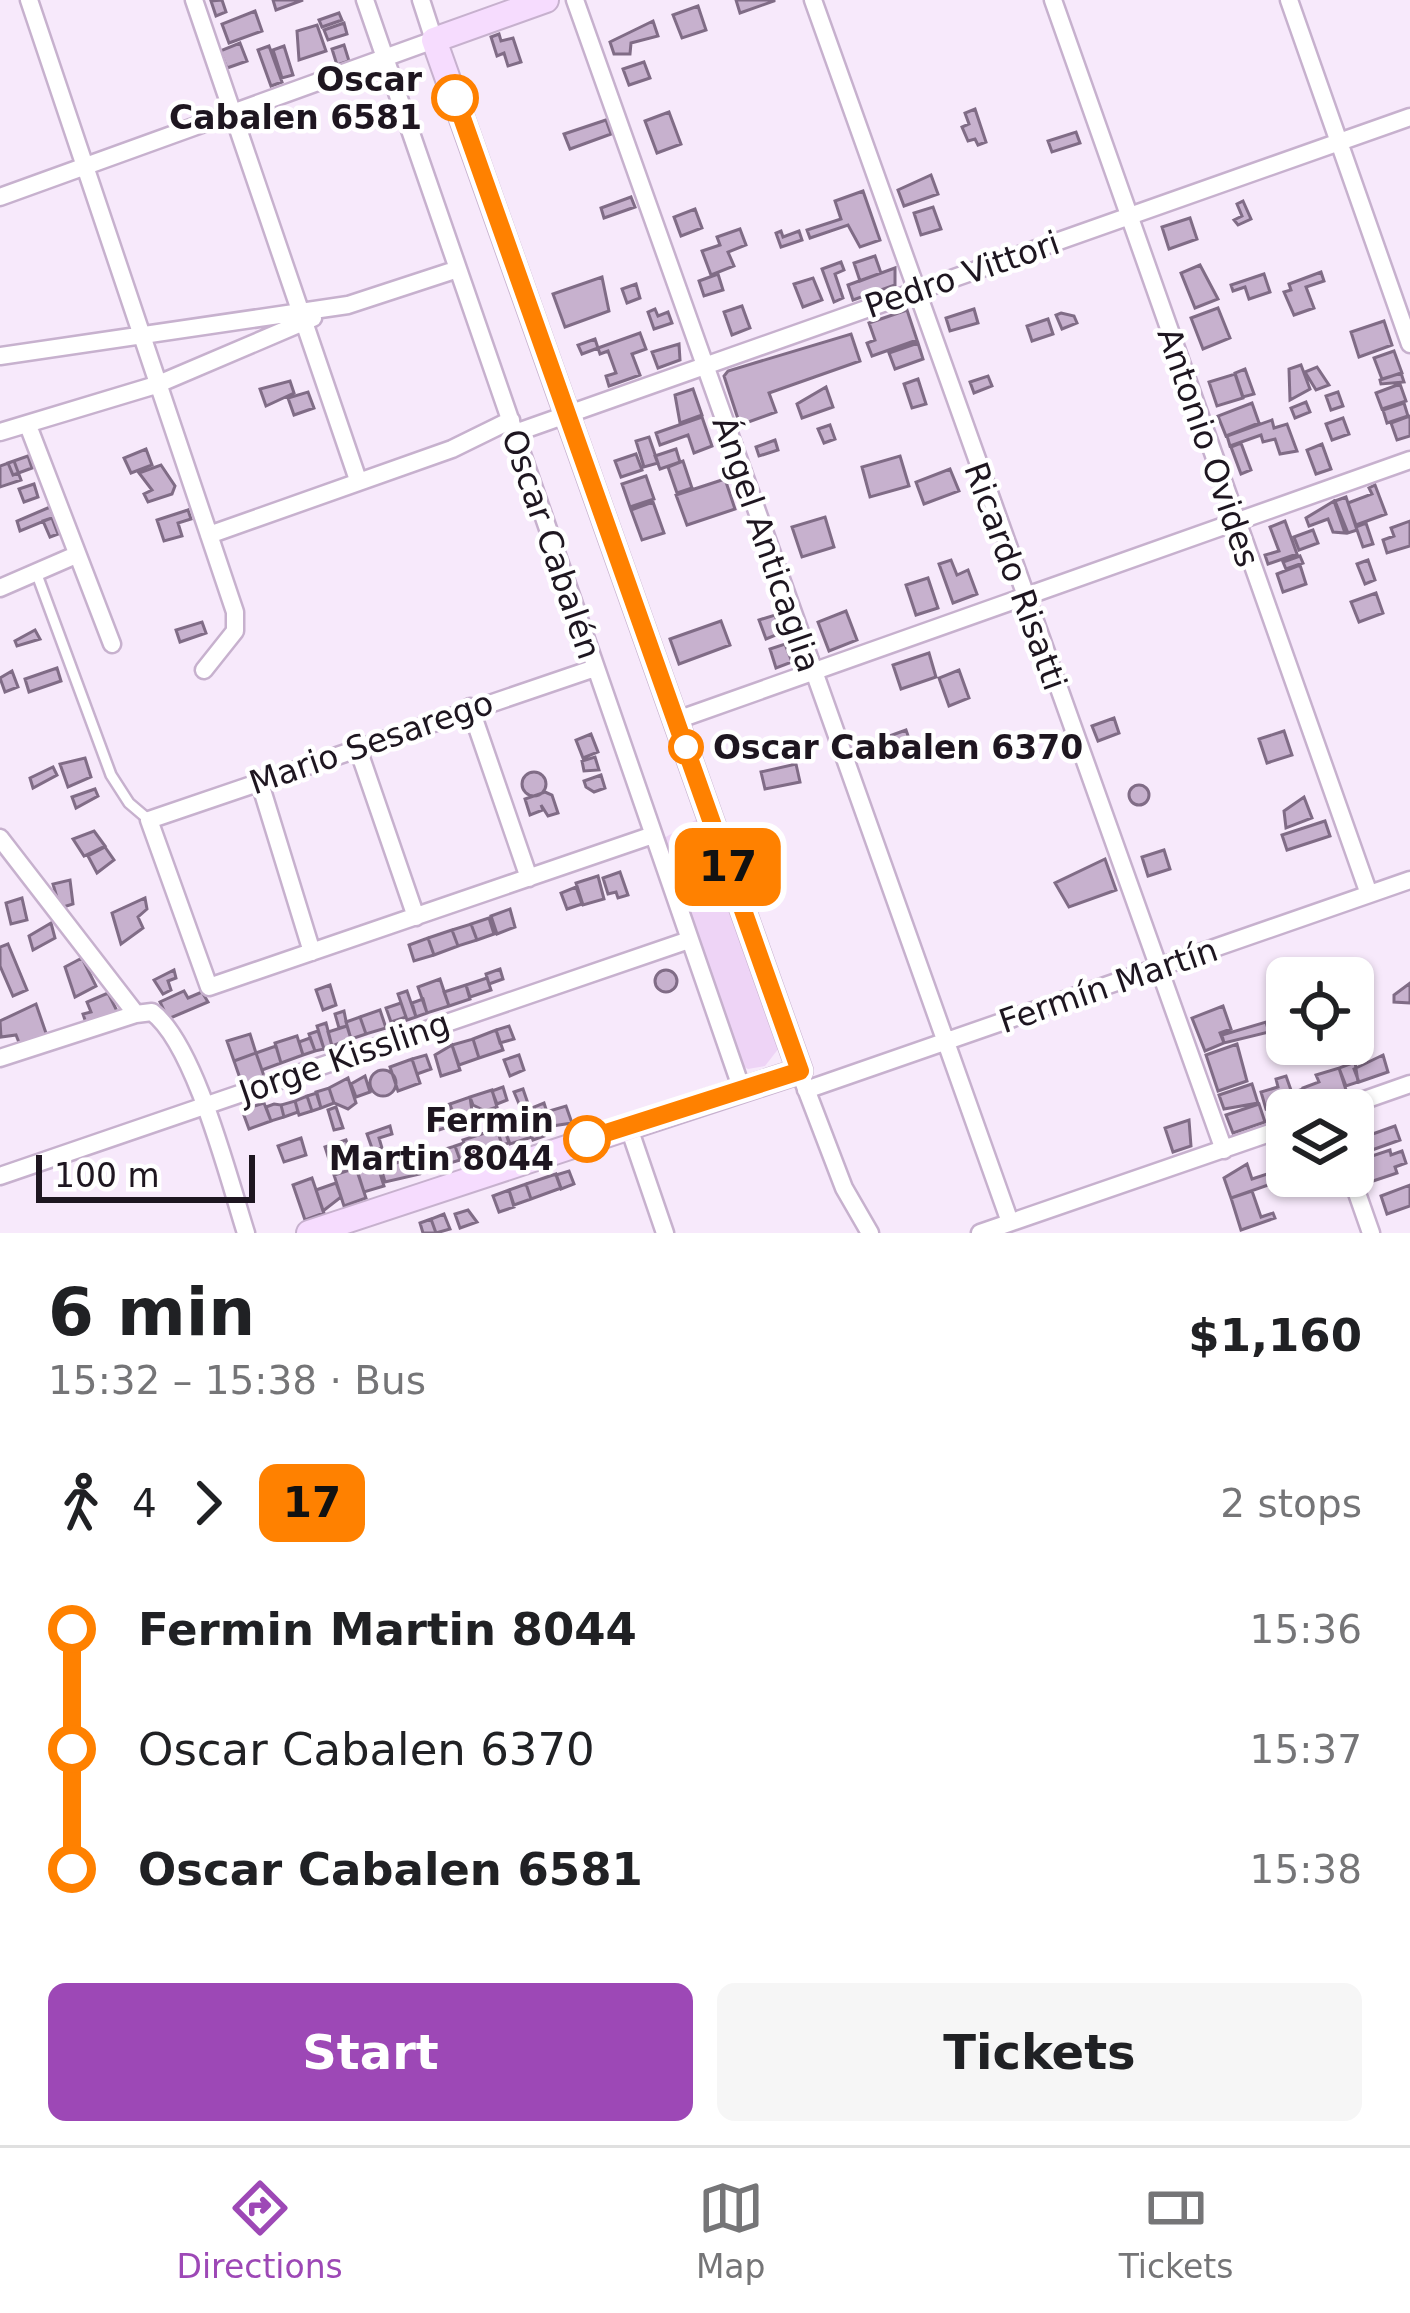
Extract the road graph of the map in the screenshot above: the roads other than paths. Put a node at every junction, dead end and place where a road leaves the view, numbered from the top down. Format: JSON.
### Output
{"nodes":[{"id":1,"x":29,"y":0,"type":"edge"},
{"id":2,"x":194,"y":0,"type":"edge"},
{"id":3,"x":365,"y":0,"type":"edge"},
{"id":4,"x":421,"y":0,"type":"edge"},
{"id":5,"x":546,"y":0,"type":"edge"},
{"id":6,"x":575,"y":0,"type":"edge"},
{"id":7,"x":813,"y":0,"type":"edge"},
{"id":8,"x":1053,"y":0,"type":"edge"},
{"id":9,"x":1289,"y":0,"type":"edge"},
{"id":10,"x":434,"y":40,"type":"junction"},
{"id":11,"x":386,"y":61,"type":"junction"},
{"id":12,"x":234,"y":115,"type":"junction"},
{"id":13,"x":1410,"y":117,"type":"edge"},
{"id":14,"x":1339,"y":142,"type":"junction"},
{"id":15,"x":87,"y":168,"type":"junction"},
{"id":16,"x":0,"y":197,"type":"edge"},
{"id":17,"x":1130,"y":217,"type":"junction"},
{"id":18,"x":458,"y":269,"type":"junction"},
{"id":19,"x":913,"y":290,"type":"junction"},
{"id":20,"x":301,"y":316,"type":"junction"},
{"id":21,"x":142,"y":332,"type":"junction"},
{"id":22,"x":1410,"y":344,"type":"edge"},
{"id":23,"x":0,"y":356,"type":"edge"},
{"id":24,"x":704,"y":362,"type":"junction"},
{"id":25,"x":156,"y":385,"type":"junction"},
{"id":26,"x":568,"y":413,"type":"junction"},
{"id":27,"x":513,"y":426,"type":"junction"},
{"id":28,"x":28,"y":428,"type":"junction"},
{"id":29,"x":0,"y":433,"type":"edge"},
{"id":30,"x":1410,"y":460,"type":"edge"},
{"id":31,"x":358,"y":480,"type":"junction"},
{"id":32,"x":1234,"y":522,"type":"junction"},
{"id":33,"x":209,"y":535,"type":"junction"},
{"id":34,"x":76,"y":555,"type":"junction"},
{"id":35,"x":36,"y":572,"type":"junction"},
{"id":36,"x":0,"y":588,"type":"edge"},
{"id":37,"x":1024,"y":596,"type":"junction"},
{"id":38,"x":112,"y":644,"type":"dead end"},
{"id":39,"x":595,"y":668,"type":"junction"},
{"id":40,"x":204,"y":670,"type":"dead end"},
{"id":41,"x":812,"y":672,"type":"junction"},
{"id":42,"x":470,"y":707,"type":"junction"},
{"id":43,"x":676,"y":720,"type":"junction"},
{"id":44,"x":357,"y":746,"type":"junction"},
{"id":45,"x":259,"y":780,"type":"junction"},
{"id":46,"x":149,"y":820,"type":"junction"},
{"id":47,"x":653,"y":836,"type":"junction"},
{"id":48,"x":3,"y":847,"type":"edge"},
{"id":49,"x":529,"y":878,"type":"junction"},
{"id":50,"x":1409,"y":884,"type":"edge"},
{"id":51,"x":1370,"y":894,"type":"junction"},
{"id":52,"x":416,"y":916,"type":"junction"},
{"id":53,"x":689,"y":940,"type":"junction"},
{"id":54,"x":312,"y":952,"type":"junction"},
{"id":55,"x":1156,"y":968,"type":"junction"},
{"id":56,"x":136,"y":1014,"type":"junction"},
{"id":57,"x":943,"y":1042,"type":"junction"},
{"id":58,"x":0,"y":1058,"type":"edge"},
{"id":59,"x":803,"y":1080,"type":"junction"},
{"id":60,"x":1410,"y":1084,"type":"edge"},
{"id":61,"x":741,"y":1087,"type":"junction"},
{"id":62,"x":1374,"y":1097,"type":"edge"},
{"id":63,"x":204,"y":1104,"type":"junction"},
{"id":64,"x":628,"y":1125,"type":"junction"},
{"id":65,"x":1266,"y":1135,"type":"edge"},
{"id":66,"x":1224,"y":1150,"type":"junction"},
{"id":67,"x":0,"y":1176,"type":"edge"},
{"id":68,"x":1359,"y":1197,"type":"edge"},
{"id":69,"x":1010,"y":1222,"type":"junction"},
{"id":70,"x":246,"y":1233,"type":"edge"},
{"id":71,"x":309,"y":1233,"type":"edge"},
{"id":72,"x":665,"y":1233,"type":"edge"},
{"id":73,"x":869,"y":1233,"type":"edge"},
{"id":74,"x":980,"y":1233,"type":"edge"},
{"id":75,"x":1371,"y":1233,"type":"edge"}],
"edges":[{"from":1,"to":15,"type":"street"},
{"from":2,"to":12,"type":"street"},
{"from":3,"to":11,"type":"street","name":"Oscar Cabalén"},
{"from":4,"to":10,"type":"street"},
{"from":5,"to":10,"type":"main road"},
{"from":6,"to":24,"type":"street","name":"Ángel Anticaglia"},
{"from":7,"to":19,"type":"street","name":"Ricardo Risatti"},
{"from":8,"to":17,"type":"street","name":"Antonio Ovides"},
{"from":9,"to":14,"type":"street"},
{"from":10,"to":11,"type":"street"},
{"from":10,"to":26,"type":"main road","name":"Oscar Cabalén"},
{"from":11,"to":12,"type":"street"},
{"from":11,"to":18,"type":"street","name":"Oscar Cabalén"},
{"from":12,"to":15,"type":"street"},
{"from":12,"to":20,"type":"street"},
{"from":13,"to":14,"type":"street","name":"Pedro Vittori"},
{"from":14,"to":17,"type":"street","name":"Pedro Vittori"},
{"from":14,"to":22,"type":"street"},
{"from":15,"to":16,"type":"street"},
{"from":15,"to":21,"type":"street"},
{"from":17,"to":19,"type":"street","name":"Pedro Vittori"},
{"from":17,"to":32,"type":"street","name":"Antonio Ovides"},
{"from":18,"to":20,"type":"street"},
{"from":18,"to":27,"type":"street","name":"Oscar Cabalén"},
{"from":19,"to":24,"type":"street","name":"Pedro Vittori"},
{"from":19,"to":37,"type":"street","name":"Ricardo Risatti"},
{"from":20,"to":21,"type":"street"},
{"from":20,"to":25,"type":"street"},
{"from":20,"to":31,"type":"street"},
{"from":21,"to":23,"type":"street"},
{"from":21,"to":25,"type":"street"},
{"from":24,"to":26,"type":"street","name":"Pedro Vittori"},
{"from":24,"to":41,"type":"street","name":"Ángel Anticaglia"},
{"from":25,"to":28,"type":"street"},
{"from":25,"to":33,"type":"street"},
{"from":26,"to":27,"type":"street","name":"Pedro Vittori"},
{"from":26,"to":43,"type":"main road","name":"Oscar Cabalén"},
{"from":27,"to":31,"type":"street","name":"Pedro Vittori"},
{"from":27,"to":39,"type":"street","name":"Oscar Cabalén"},
{"from":28,"to":29,"type":"street"},
{"from":28,"to":34,"type":"street"},
{"from":30,"to":32,"type":"street"},
{"from":31,"to":33,"type":"street","name":"Pedro Vittori"},
{"from":32,"to":37,"type":"street"},
{"from":32,"to":51,"type":"street","name":"Antonio Ovides"},
{"from":33,"to":40,"type":"street"},
{"from":34,"to":35,"type":"street"},
{"from":34,"to":38,"type":"street"},
{"from":35,"to":36,"type":"street"},
{"from":35,"to":46,"type":"lane"},
{"from":37,"to":41,"type":"street"},
{"from":37,"to":55,"type":"street","name":"Ricardo Risatti"},
{"from":39,"to":42,"type":"street","name":"Mario Sesarego"},
{"from":39,"to":47,"type":"street","name":"Oscar Cabalén"},
{"from":41,"to":43,"type":"street"},
{"from":41,"to":57,"type":"street","name":"Ángel Anticaglia"},
{"from":42,"to":44,"type":"street","name":"Mario Sesarego"},
{"from":42,"to":49,"type":"street"},
{"from":43,"to":59,"type":"main road","name":"Oscar Cabalén"},
{"from":44,"to":45,"type":"street","name":"Mario Sesarego"},
{"from":44,"to":52,"type":"street"},
{"from":45,"to":46,"type":"street","name":"Mario Sesarego"},
{"from":45,"to":54,"type":"street"},
{"from":46,"to":54,"type":"street"},
{"from":47,"to":49,"type":"street"},
{"from":47,"to":53,"type":"street","name":"Oscar Cabalén"},
{"from":48,"to":56,"type":"street"},
{"from":49,"to":52,"type":"street"},
{"from":50,"to":51,"type":"street","name":"Fermín Martín"},
{"from":51,"to":55,"type":"street","name":"Fermín Martín"},
{"from":52,"to":54,"type":"street"},
{"from":53,"to":61,"type":"street","name":"Oscar Cabalén"},
{"from":53,"to":63,"type":"street","name":"Jorge Kissling"},
{"from":55,"to":57,"type":"street","name":"Fermín Martín"},
{"from":55,"to":66,"type":"street","name":"Ricardo Risatti"},
{"from":56,"to":58,"type":"street"},
{"from":56,"to":63,"type":"street"},
{"from":57,"to":59,"type":"street","name":"Fermín Martín"},
{"from":57,"to":69,"type":"street","name":"Ángel Anticaglia"},
{"from":59,"to":61,"type":"main road","name":"Fermín Martín"},
{"from":59,"to":73,"type":"street","name":"Oscar Cabalén"},
{"from":60,"to":62,"type":"street"},
{"from":61,"to":64,"type":"main road","name":"Fermín Martín"},
{"from":63,"to":67,"type":"street","name":"Jorge Kissling"},
{"from":63,"to":70,"type":"street"},
{"from":64,"to":71,"type":"main road","name":"Fermín Martín"},
{"from":64,"to":72,"type":"street"},
{"from":65,"to":66,"type":"street"},
{"from":66,"to":69,"type":"street"},
{"from":68,"to":75,"type":"street"},
{"from":69,"to":74,"type":"street"}]}
